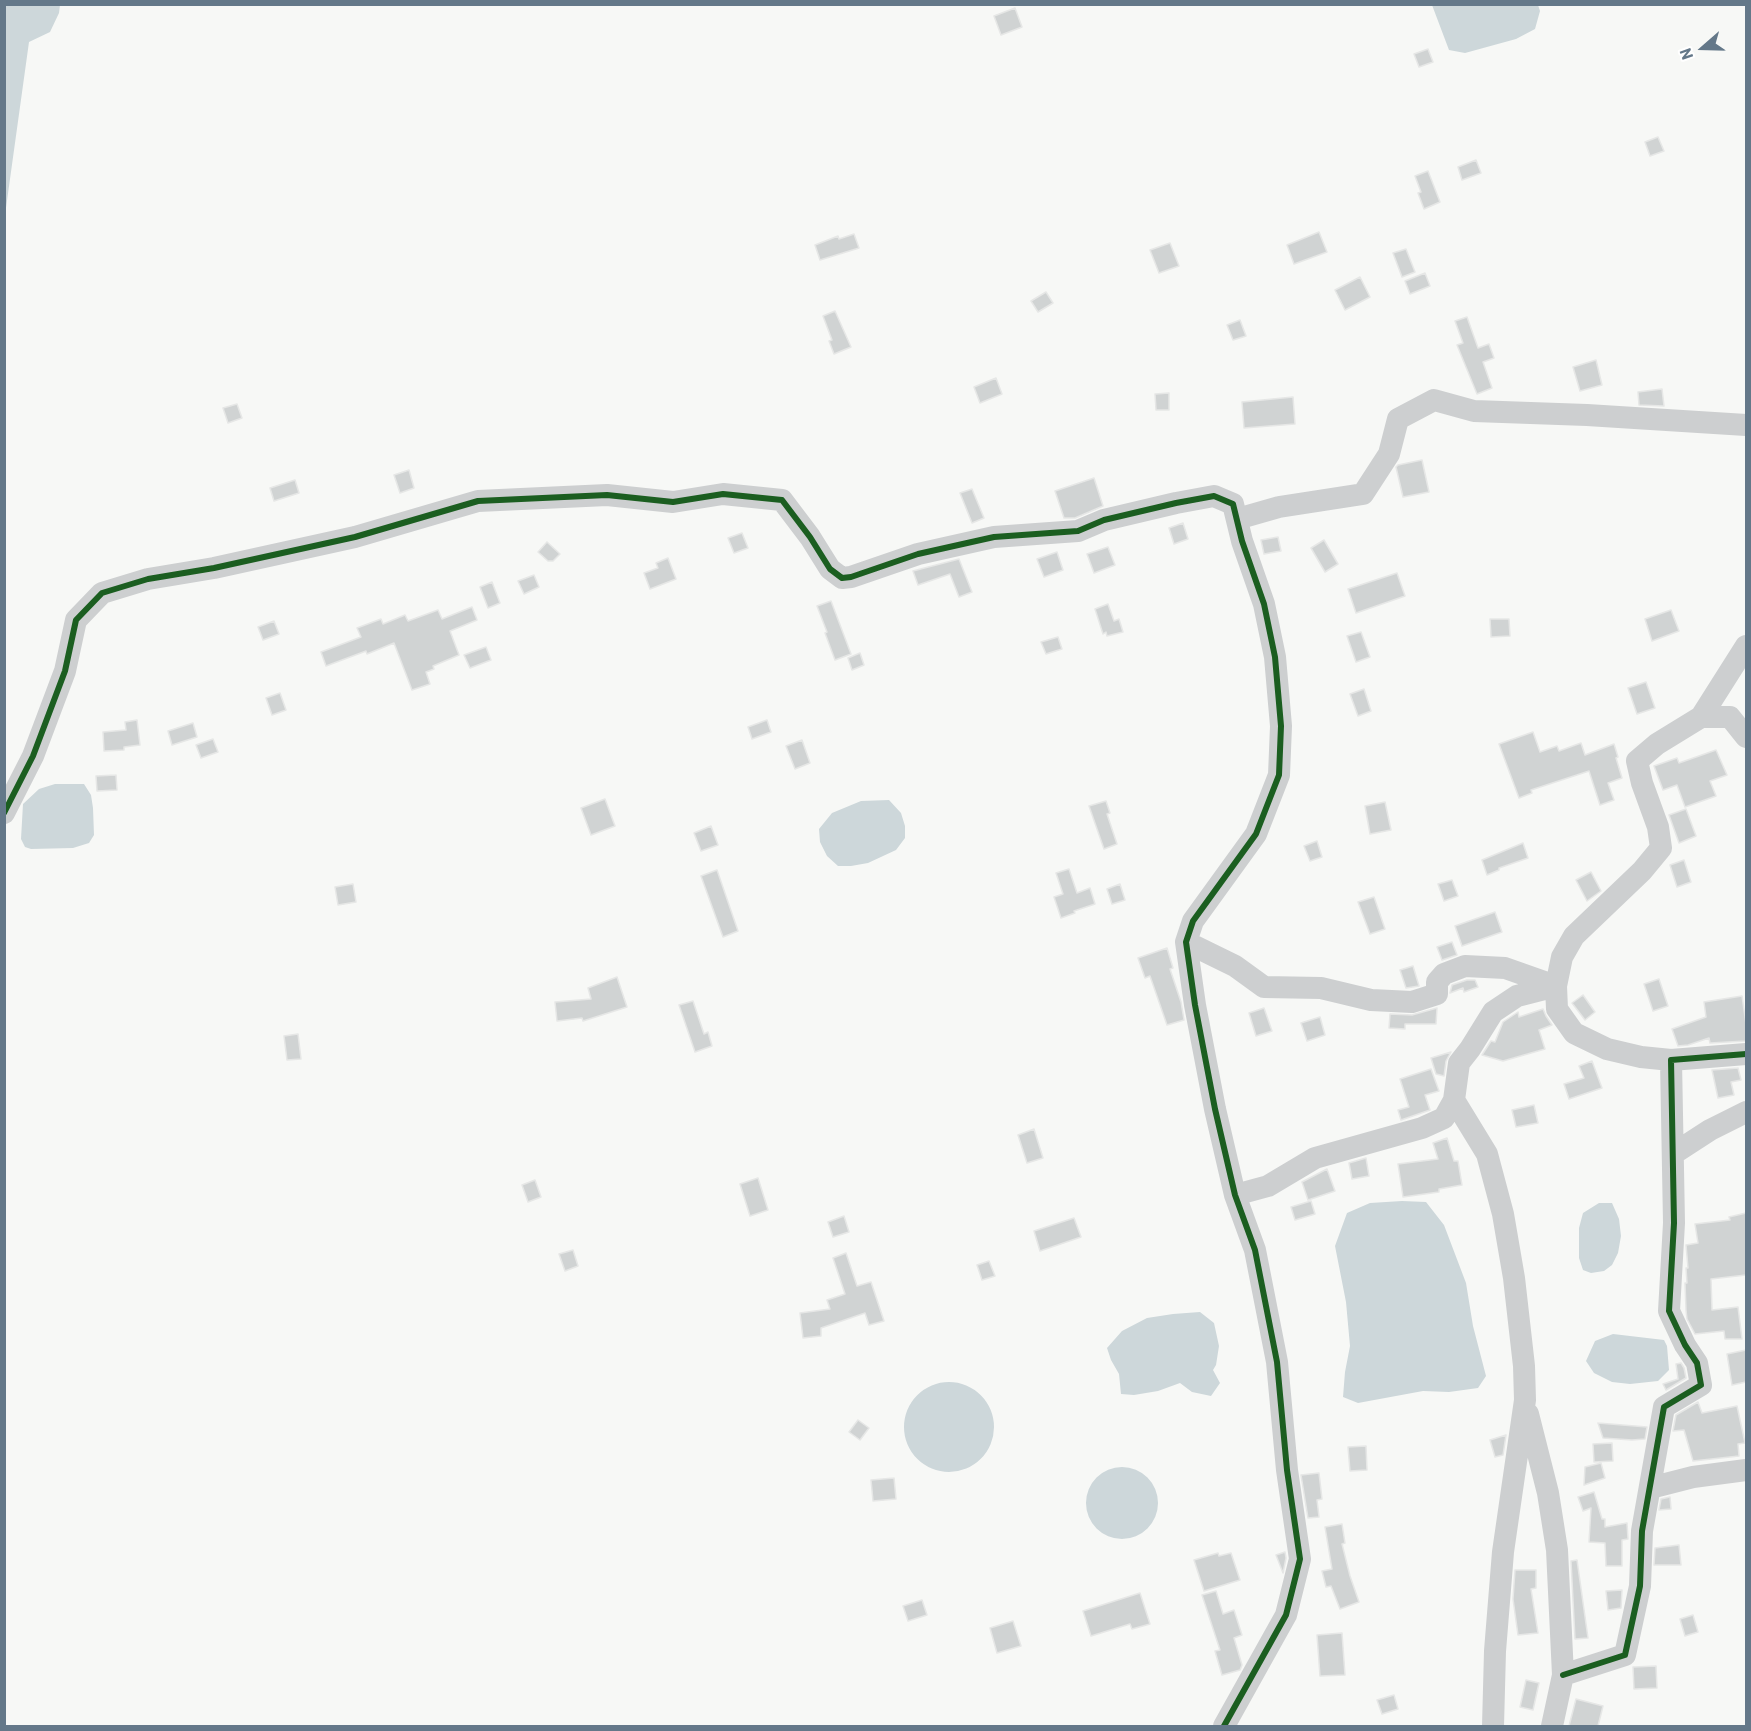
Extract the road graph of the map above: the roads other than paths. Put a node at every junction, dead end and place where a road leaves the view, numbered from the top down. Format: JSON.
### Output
{"nodes":[{"id":1,"x":1746,"y":425,"type":"edge"},
{"id":2,"x":1237,"y":519,"type":"junction"},
{"id":3,"x":1746,"y":646,"type":"edge"},
{"id":4,"x":1701,"y":717,"type":"junction"},
{"id":5,"x":1746,"y":737,"type":"edge"},
{"id":6,"x":4,"y":813,"type":"edge"},
{"id":7,"x":1186,"y":942,"type":"junction"},
{"id":8,"x":1556,"y":986,"type":"junction"},
{"id":9,"x":1746,"y":1054,"type":"edge"},
{"id":10,"x":1671,"y":1060,"type":"junction"},
{"id":11,"x":1454,"y":1100,"type":"junction"},
{"id":12,"x":1746,"y":1112,"type":"edge"},
{"id":13,"x":1673,"y":1154,"type":"junction"},
{"id":14,"x":1235,"y":1195,"type":"junction"},
{"id":15,"x":1525,"y":1400,"type":"junction"},
{"id":16,"x":1746,"y":1470,"type":"edge"},
{"id":17,"x":1650,"y":1488,"type":"junction"},
{"id":18,"x":1563,"y":1675,"type":"junction"},
{"id":19,"x":1224,"y":1726,"type":"edge"},
{"id":20,"x":1493,"y":1726,"type":"edge"},
{"id":21,"x":1552,"y":1726,"type":"edge"}],
"edges":[{"from":1,"to":2,"type":"street"},
{"from":2,"to":6,"type":"street"},
{"from":2,"to":7,"type":"street"},
{"from":3,"to":4,"type":"street"},
{"from":4,"to":5,"type":"street"},
{"from":4,"to":8,"type":"street"},
{"from":7,"to":8,"type":"street"},
{"from":7,"to":14,"type":"street"},
{"from":8,"to":10,"type":"street"},
{"from":8,"to":11,"type":"street"},
{"from":9,"to":10,"type":"street"},
{"from":10,"to":13,"type":"street"},
{"from":11,"to":14,"type":"street"},
{"from":11,"to":15,"type":"street"},
{"from":12,"to":13,"type":"street"},
{"from":13,"to":17,"type":"street"},
{"from":14,"to":19,"type":"street"},
{"from":15,"to":18,"type":"street"},
{"from":15,"to":20,"type":"street"},
{"from":16,"to":17,"type":"street"},
{"from":17,"to":18,"type":"street"},
{"from":18,"to":21,"type":"street"}]}
